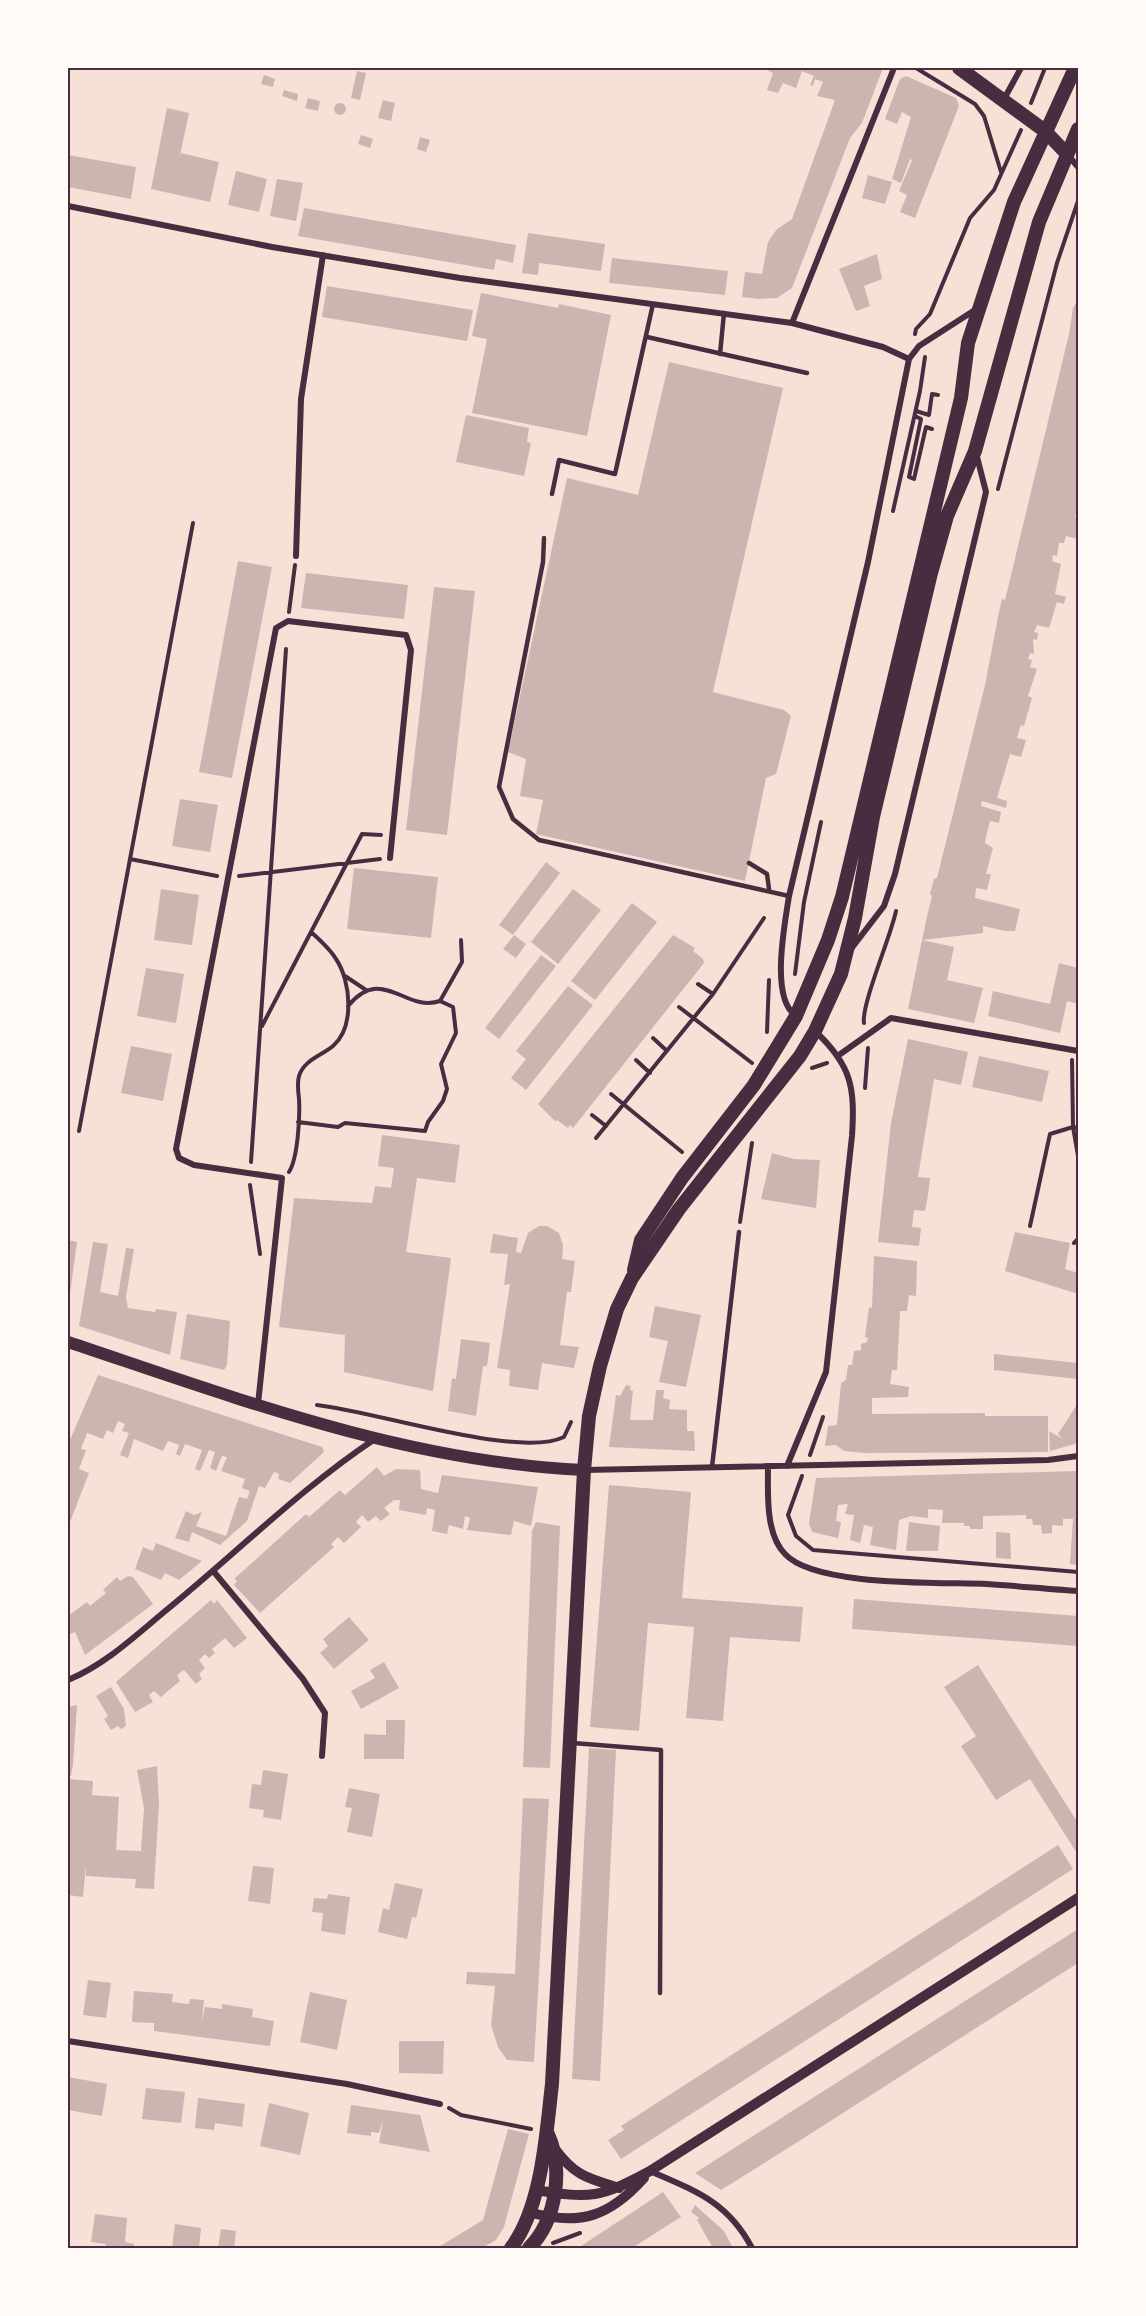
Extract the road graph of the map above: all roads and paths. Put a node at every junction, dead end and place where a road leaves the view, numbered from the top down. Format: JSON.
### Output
{"nodes":[{"id":1,"x":894,"y":68,"type":"edge"},
{"id":2,"x":916,"y":68,"type":"edge"},
{"id":3,"x":959,"y":68,"type":"edge"},
{"id":4,"x":1021,"y":68,"type":"edge"},
{"id":5,"x":1045,"y":68,"type":"edge"},
{"id":6,"x":1076,"y":68,"type":"edge"},
{"id":7,"x":1004,"y":99,"type":"junction"},
{"id":8,"x":1026,"y":116,"type":"junction"},
{"id":9,"x":1078,"y":129,"type":"edge"},
{"id":10,"x":1045,"y":131,"type":"junction"},
{"id":11,"x":1066,"y":153,"type":"junction"},
{"id":12,"x":1078,"y":166,"type":"edge"},
{"id":13,"x":1001,"y":172,"type":"junction"},
{"id":14,"x":1078,"y":201,"type":"edge"},
{"id":15,"x":68,"y":206,"type":"edge"},
{"id":16,"x":1077,"y":208,"type":"edge"},
{"id":17,"x":323,"y":255,"type":"junction"},
{"id":18,"x":653,"y":304,"type":"junction"},
{"id":19,"x":981,"y":306,"type":"junction"},
{"id":20,"x":724,"y":313,"type":"junction"},
{"id":21,"x":792,"y":323,"type":"junction"},
{"id":22,"x":647,"y":338,"type":"junction"},
{"id":23,"x":919,"y":346,"type":"junction"},
{"id":24,"x":720,"y":354,"type":"junction"},
{"id":25,"x":909,"y":359,"type":"junction"},
{"id":26,"x":926,"y":361,"type":"dead end"},
{"id":27,"x":807,"y":373,"type":"dead end"},
{"id":28,"x":938,"y":395,"type":"dead end"},
{"id":29,"x":932,"y":429,"type":"dead end"},
{"id":30,"x":975,"y":451,"type":"junction"},
{"id":31,"x":998,"y":490,"type":"dead end"},
{"id":32,"x":552,"y":494,"type":"dead end"},
{"id":33,"x":193,"y":523,"type":"dead end"},
{"id":34,"x":544,"y":538,"type":"dead end"},
{"id":35,"x":296,"y":556,"type":"joint"},
{"id":36,"x":288,"y":621,"type":"junction"},
{"id":37,"x":392,"y":835,"type":"junction"},
{"id":38,"x":390,"y":858,"type":"joint"},
{"id":39,"x":130,"y":859,"type":"junction"},
{"id":40,"x":347,"y":863,"type":"junction"},
{"id":41,"x":749,"y":863,"type":"dead end"},
{"id":42,"x":271,"y":872,"type":"junction"},
{"id":43,"x":227,"y":878,"type":"junction"},
{"id":44,"x":769,"y":889,"type":"junction"},
{"id":45,"x":789,"y":896,"type":"junction"},
{"id":46,"x":898,"y":903,"type":"dead end"},
{"id":47,"x":764,"y":918,"type":"dead end"},
{"id":48,"x":311,"y":932,"type":"junction"},
{"id":49,"x":461,"y":940,"type":"dead end"},
{"id":50,"x":849,"y":951,"type":"junction"},
{"id":51,"x":344,"y":974,"type":"junction"},
{"id":52,"x":782,"y":976,"type":"junction"},
{"id":53,"x":795,"y":977,"type":"dead end"},
{"id":54,"x":698,"y":984,"type":"dead end"},
{"id":55,"x":367,"y":990,"type":"junction"},
{"id":56,"x":713,"y":994,"type":"junction"},
{"id":57,"x":440,"y":1000,"type":"junction"},
{"id":58,"x":348,"y":1006,"type":"junction"},
{"id":59,"x":679,"y":1006,"type":"dead end"},
{"id":60,"x":796,"y":1016,"type":"junction"},
{"id":61,"x":693,"y":1018,"type":"junction"},
{"id":62,"x":260,"y":1029,"type":"junction"},
{"id":63,"x":815,"y":1031,"type":"junction"},
{"id":64,"x":867,"y":1035,"type":"junction"},
{"id":65,"x":766,"y":1037,"type":"dead end"},
{"id":66,"x":653,"y":1038,"type":"dead end"},
{"id":67,"x":666,"y":1051,"type":"junction"},
{"id":68,"x":1075,"y":1051,"type":"edge"},
{"id":69,"x":839,"y":1055,"type":"junction"},
{"id":70,"x":636,"y":1060,"type":"dead end"},
{"id":71,"x":757,"y":1068,"type":"dead end"},
{"id":72,"x":650,"y":1073,"type":"junction"},
{"id":73,"x":864,"y":1091,"type":"dead end"},
{"id":74,"x":610,"y":1094,"type":"dead end"},
{"id":75,"x":625,"y":1106,"type":"junction"},
{"id":76,"x":592,"y":1115,"type":"dead end"},
{"id":77,"x":298,"y":1122,"type":"junction"},
{"id":78,"x":606,"y":1126,"type":"junction"},
{"id":79,"x":1076,"y":1127,"type":"edge"},
{"id":80,"x":79,"y":1131,"type":"dead end"},
{"id":81,"x":596,"y":1138,"type":"dead end"},
{"id":82,"x":752,"y":1142,"type":"dead end"},
{"id":83,"x":1078,"y":1156,"type":"edge"},
{"id":84,"x":695,"y":1161,"type":"junction"},
{"id":85,"x":250,"y":1172,"type":"junction"},
{"id":86,"x":282,"y":1178,"type":"junction"},
{"id":87,"x":1030,"y":1226,"type":"dead end"},
{"id":88,"x":739,"y":1232,"type":"joint"},
{"id":89,"x":1078,"y":1239,"type":"edge"},
{"id":90,"x":1074,"y":1243,"type":"dead end"},
{"id":91,"x":261,"y":1259,"type":"dead end"},
{"id":92,"x":632,"y":1278,"type":"junction"},
{"id":93,"x":68,"y":1342,"type":"edge"},
{"id":94,"x":258,"y":1405,"type":"junction"},
{"id":95,"x":313,"y":1405,"type":"dead end"},
{"id":96,"x":826,"y":1407,"type":"dead end"},
{"id":97,"x":573,"y":1410,"type":"dead end"},
{"id":98,"x":375,"y":1438,"type":"junction"},
{"id":99,"x":1078,"y":1456,"type":"edge"},
{"id":100,"x":806,"y":1464,"type":"junction"},
{"id":101,"x":768,"y":1466,"type":"junction"},
{"id":102,"x":787,"y":1466,"type":"junction"},
{"id":103,"x":712,"y":1467,"type":"junction"},
{"id":104,"x":584,"y":1470,"type":"junction"},
{"id":105,"x":214,"y":1572,"type":"junction"},
{"id":106,"x":1078,"y":1572,"type":"edge"},
{"id":107,"x":1078,"y":1591,"type":"edge"},
{"id":108,"x":68,"y":1680,"type":"edge"},
{"id":109,"x":570,"y":1743,"type":"junction"},
{"id":110,"x":322,"y":1756,"type":"dead end"},
{"id":111,"x":1078,"y":1898,"type":"edge"},
{"id":112,"x":660,"y":1993,"type":"dead end"},
{"id":113,"x":68,"y":2041,"type":"edge"},
{"id":114,"x":440,"y":2104,"type":"joint"},
{"id":115,"x":532,"y":2129,"type":"dead end"},
{"id":116,"x":547,"y":2132,"type":"junction"},
{"id":117,"x":555,"y":2149,"type":"junction"},
{"id":118,"x":650,"y":2171,"type":"junction"},
{"id":119,"x":618,"y":2188,"type":"junction"},
{"id":120,"x":536,"y":2190,"type":"junction"},
{"id":121,"x":555,"y":2193,"type":"junction"},
{"id":122,"x":532,"y":2213,"type":"junction"},
{"id":123,"x":549,"y":2217,"type":"junction"},
{"id":124,"x":511,"y":2248,"type":"edge"},
{"id":125,"x":530,"y":2248,"type":"edge"},
{"id":126,"x":752,"y":2248,"type":"edge"}],
"edges":[{"from":1,"to":21,"type":"street"},
{"from":2,"to":13,"type":"path"},
{"from":3,"to":7,"type":"main road"},
{"from":4,"to":7,"type":"street"},
{"from":5,"to":8,"type":"path"},
{"from":6,"to":10,"type":"main road"},
{"from":7,"to":8,"type":"main road"},
{"from":8,"to":10,"type":"main road"},
{"from":8,"to":13,"type":"path"},
{"from":9,"to":11,"type":"main road"},
{"from":10,"to":11,"type":"main road"},
{"from":10,"to":19,"type":"main road"},
{"from":11,"to":12,"type":"street"},
{"from":11,"to":30,"type":"main road"},
{"from":13,"to":23,"type":"path"},
{"from":14,"to":16,"type":"path"},
{"from":15,"to":17,"type":"street"},
{"from":16,"to":31,"type":"path"},
{"from":17,"to":18,"type":"street"},
{"from":17,"to":35,"type":"street"},
{"from":18,"to":20,"type":"street"},
{"from":18,"to":22,"type":"lane"},
{"from":19,"to":23,"type":"street"},
{"from":19,"to":60,"type":"main road"},
{"from":20,"to":21,"type":"street"},
{"from":20,"to":24,"type":"lane"},
{"from":21,"to":25,"type":"street"},
{"from":22,"to":24,"type":"lane"},
{"from":22,"to":32,"type":"lane"},
{"from":23,"to":25,"type":"street"},
{"from":23,"to":26,"type":"path"},
{"from":24,"to":27,"type":"lane"},
{"from":25,"to":45,"type":"street"},
{"from":28,"to":29,"type":"path"},
{"from":30,"to":50,"type":"main road"},
{"from":30,"to":50,"type":"street"},
{"from":33,"to":39,"type":"path"},
{"from":34,"to":44,"type":"lane"},
{"from":35,"to":36,"type":"path"},
{"from":36,"to":37,"type":"street"},
{"from":36,"to":42,"type":"path"},
{"from":36,"to":43,"type":"street"},
{"from":37,"to":38,"type":"street"},
{"from":37,"to":40,"type":"path"},
{"from":38,"to":40,"type":"path"},
{"from":39,"to":43,"type":"path"},
{"from":39,"to":80,"type":"path"},
{"from":40,"to":42,"type":"path"},
{"from":40,"to":48,"type":"path"},
{"from":41,"to":44,"type":"lane"},
{"from":42,"to":43,"type":"path"},
{"from":42,"to":62,"type":"path"},
{"from":43,"to":85,"type":"street"},
{"from":44,"to":45,"type":"lane"},
{"from":45,"to":52,"type":"street"},
{"from":46,"to":64,"type":"path"},
{"from":47,"to":56,"type":"path"},
{"from":48,"to":51,"type":"path"},
{"from":48,"to":62,"type":"path"},
{"from":49,"to":57,"type":"path"},
{"from":50,"to":63,"type":"main road"},
{"from":51,"to":55,"type":"path"},
{"from":51,"to":58,"type":"path"},
{"from":52,"to":53,"type":"path"},
{"from":52,"to":60,"type":"street"},
{"from":52,"to":65,"type":"path"},
{"from":54,"to":56,"type":"path"},
{"from":55,"to":57,"type":"path"},
{"from":55,"to":58,"type":"path"},
{"from":56,"to":61,"type":"path"},
{"from":57,"to":77,"type":"path"},
{"from":58,"to":77,"type":"path"},
{"from":59,"to":61,"type":"path"},
{"from":60,"to":84,"type":"main road"},
{"from":61,"to":67,"type":"path"},
{"from":61,"to":71,"type":"path"},
{"from":62,"to":85,"type":"path"},
{"from":63,"to":69,"type":"street"},
{"from":63,"to":92,"type":"main road"},
{"from":64,"to":68,"type":"street"},
{"from":64,"to":69,"type":"street"},
{"from":64,"to":73,"type":"path"},
{"from":66,"to":67,"type":"path"},
{"from":67,"to":72,"type":"path"},
{"from":68,"to":79,"type":"path"},
{"from":69,"to":102,"type":"street"},
{"from":70,"to":72,"type":"path"},
{"from":72,"to":75,"type":"path"},
{"from":74,"to":75,"type":"path"},
{"from":75,"to":78,"type":"path"},
{"from":75,"to":84,"type":"path"},
{"from":76,"to":78,"type":"path"},
{"from":77,"to":86,"type":"path"},
{"from":78,"to":81,"type":"path"},
{"from":79,"to":83,"type":"path"},
{"from":79,"to":87,"type":"path"},
{"from":82,"to":88,"type":"path"},
{"from":84,"to":92,"type":"main road"},
{"from":85,"to":86,"type":"street"},
{"from":85,"to":91,"type":"path"},
{"from":86,"to":94,"type":"street"},
{"from":88,"to":103,"type":"lane"},
{"from":89,"to":90,"type":"path"},
{"from":92,"to":104,"type":"main road"},
{"from":93,"to":94,"type":"main road"},
{"from":94,"to":98,"type":"main road"},
{"from":95,"to":97,"type":"path"},
{"from":96,"to":100,"type":"path"},
{"from":98,"to":104,"type":"main road"},
{"from":98,"to":105,"type":"street"},
{"from":99,"to":100,"type":"street"},
{"from":100,"to":102,"type":"street"},
{"from":100,"to":106,"type":"path"},
{"from":101,"to":102,"type":"street"},
{"from":101,"to":103,"type":"street"},
{"from":101,"to":107,"type":"street"},
{"from":103,"to":104,"type":"street"},
{"from":104,"to":109,"type":"main road"},
{"from":105,"to":108,"type":"street"},
{"from":105,"to":110,"type":"street"},
{"from":109,"to":112,"type":"lane"},
{"from":109,"to":116,"type":"main road"},
{"from":111,"to":118,"type":"street"},
{"from":113,"to":114,"type":"street"},
{"from":114,"to":115,"type":"path"},
{"from":116,"to":117,"type":"main road"},
{"from":116,"to":120,"type":"main road"},
{"from":117,"to":119,"type":"street"},
{"from":117,"to":121,"type":"main road"},
{"from":118,"to":119,"type":"street"},
{"from":118,"to":123,"type":"street"},
{"from":118,"to":126,"type":"street"},
{"from":119,"to":121,"type":"street"},
{"from":120,"to":121,"type":"street"},
{"from":120,"to":122,"type":"main road"},
{"from":121,"to":123,"type":"main road"},
{"from":122,"to":123,"type":"street"},
{"from":122,"to":124,"type":"main road"},
{"from":123,"to":125,"type":"main road"}]}
